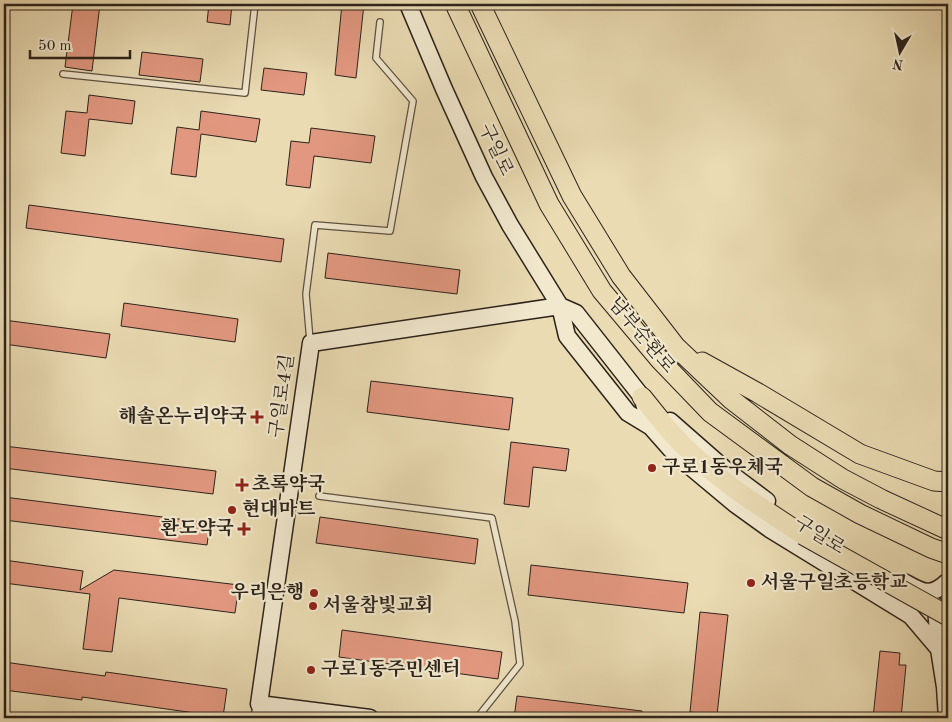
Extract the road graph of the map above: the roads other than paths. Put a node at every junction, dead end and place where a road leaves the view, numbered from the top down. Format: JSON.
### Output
{"nodes":[{"id":1,"x":255,"y":4,"type":"edge"},
{"id":2,"x":408,"y":4,"type":"edge"},
{"id":3,"x":455,"y":4,"type":"edge"},
{"id":4,"x":480,"y":4,"type":"edge"},
{"id":5,"x":380,"y":22,"type":"dead end"},
{"id":6,"x":63,"y":74,"type":"dead end"},
{"id":7,"x":560,"y":306,"type":"junction"},
{"id":8,"x":310,"y":343,"type":"junction"},
{"id":9,"x":676,"y":347,"type":"junction"},
{"id":10,"x":642,"y":397,"type":"junction"},
{"id":11,"x":651,"y":427,"type":"junction"},
{"id":12,"x":948,"y":482,"type":"edge"},
{"id":13,"x":319,"y":496,"type":"dead end"},
{"id":14,"x":940,"y":527,"type":"edge"},
{"id":15,"x":948,"y":554,"type":"edge"},
{"id":16,"x":948,"y":578,"type":"edge"},
{"id":17,"x":942,"y":611,"type":"edge"},
{"id":18,"x":911,"y":616,"type":"junction"},
{"id":19,"x":939,"y":649,"type":"junction"},
{"id":20,"x":258,"y":711,"type":"edge"},
{"id":21,"x":370,"y":718,"type":"edge"},
{"id":22,"x":477,"y":718,"type":"edge"},
{"id":23,"x":947,"y":718,"type":"edge"}],
"edges":[{"from":1,"to":6,"type":"lane"},
{"from":2,"to":7,"type":"main road","name":"구일로"},
{"from":3,"to":15,"type":"main road","name":"남부순환로"},
{"from":4,"to":9,"type":"main road","name":"남부순환로"},
{"from":5,"to":8,"type":"lane"},
{"from":7,"to":8,"type":"main road","name":"구일로4길"},
{"from":7,"to":10,"type":"main road","name":"구일로"},
{"from":7,"to":11,"type":"main road","name":"구일로"},
{"from":8,"to":20,"type":"main road","name":"구일로4길"},
{"from":9,"to":12,"type":"main road"},
{"from":9,"to":14,"type":"main road","name":"남부순환로"},
{"from":10,"to":11,"type":"main road","name":"구일로"},
{"from":10,"to":16,"type":"main road"},
{"from":10,"to":17,"type":"main road","bridge":true},
{"from":11,"to":18,"type":"main road","name":"구일로"},
{"from":13,"to":22,"type":"lane"},
{"from":16,"to":17,"type":"street"},
{"from":17,"to":18,"type":"street"},
{"from":17,"to":19,"type":"main road"},
{"from":18,"to":19,"type":"main road","name":"구일로"},
{"from":19,"to":23,"type":"main road"},
{"from":20,"to":21,"type":"main road"}]}
